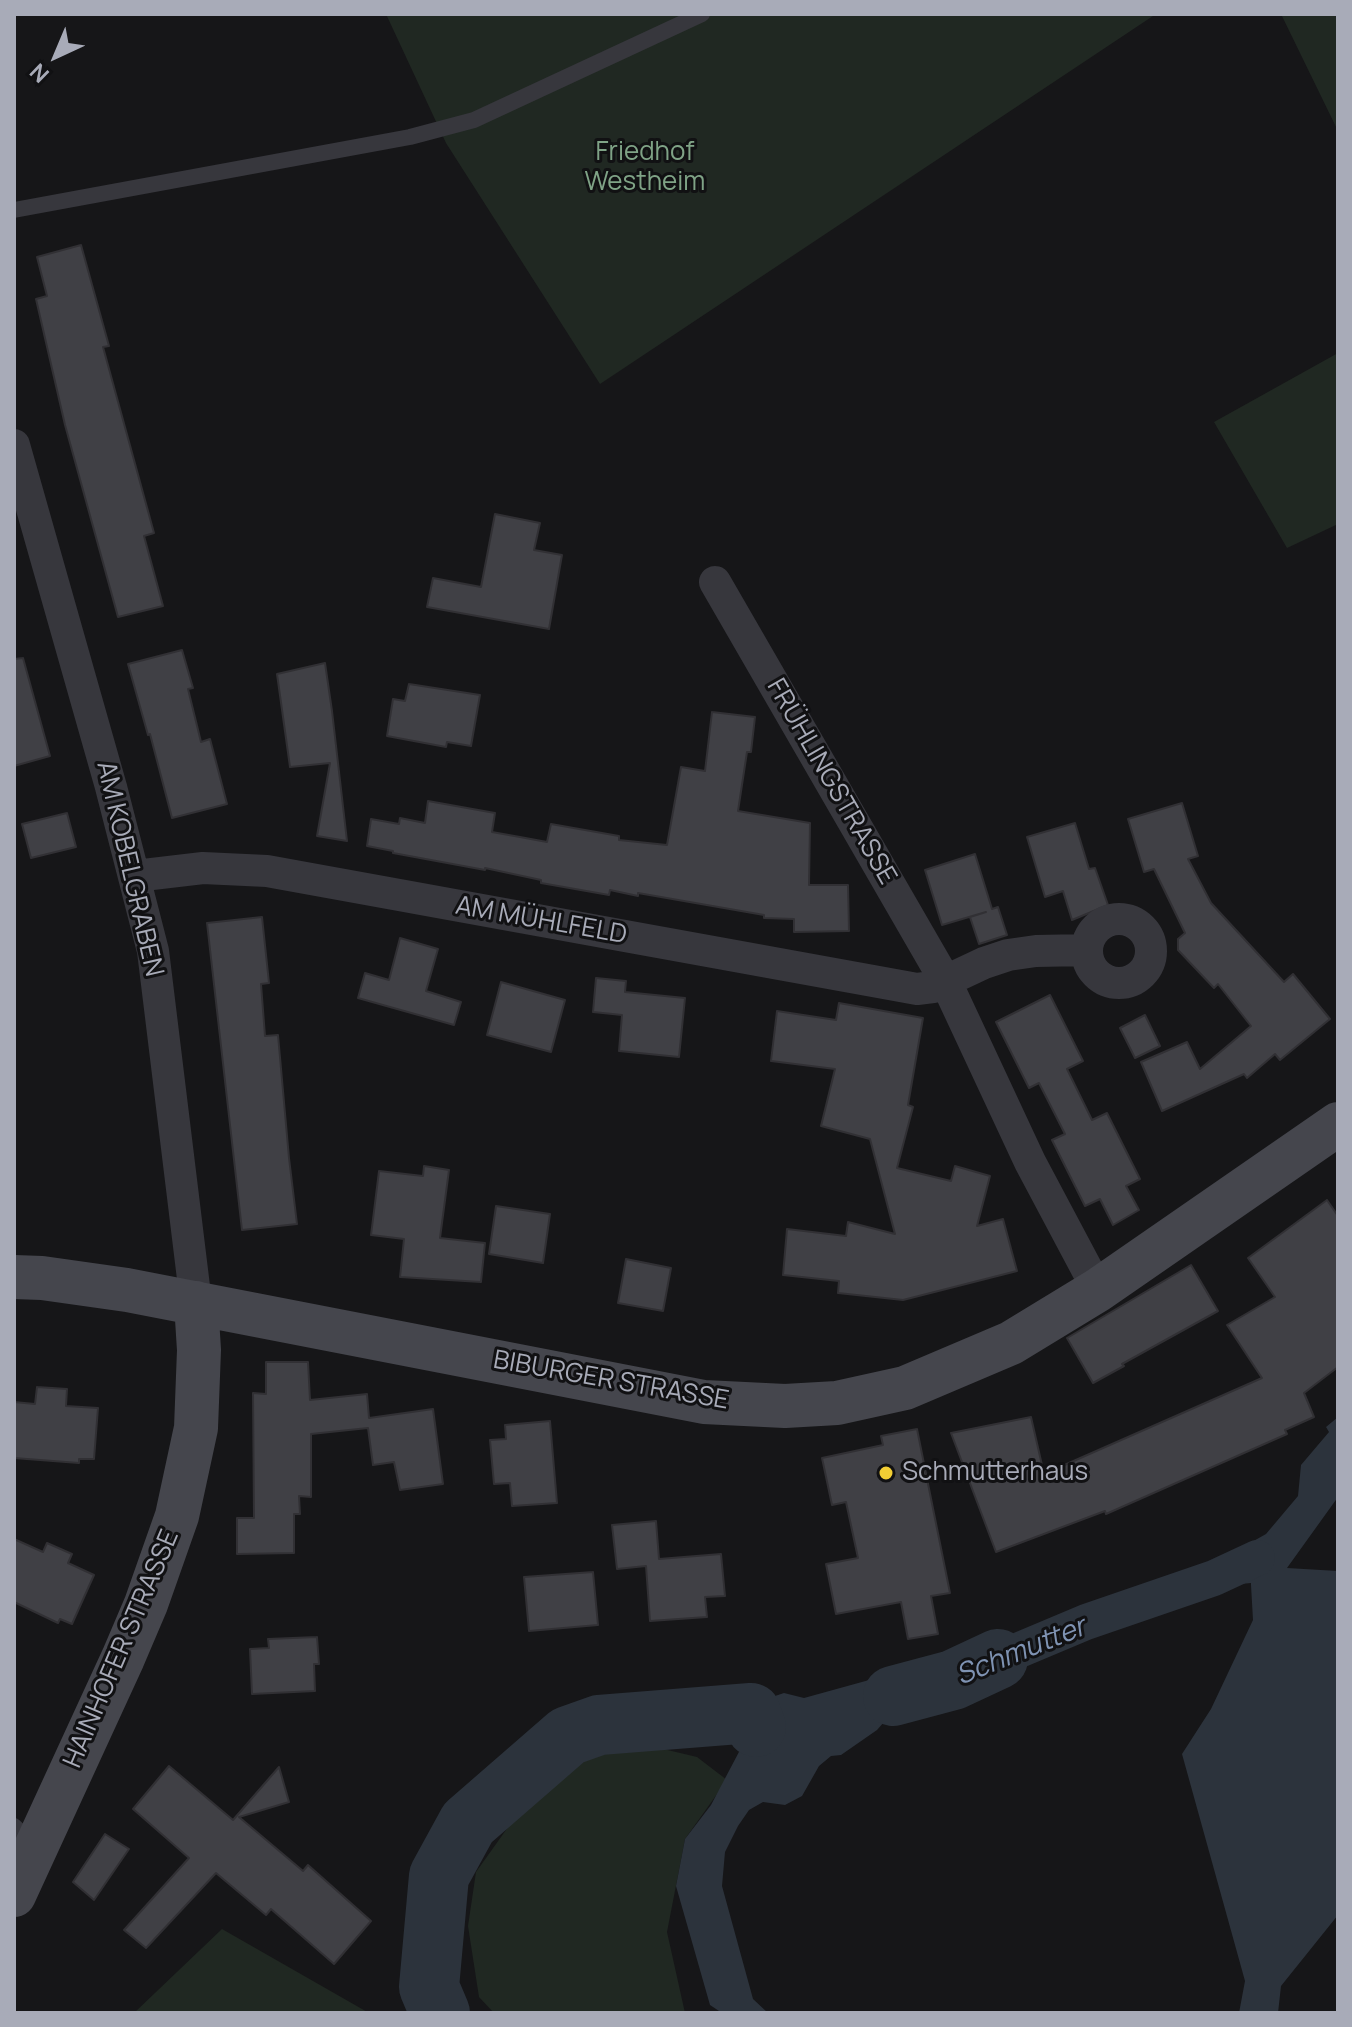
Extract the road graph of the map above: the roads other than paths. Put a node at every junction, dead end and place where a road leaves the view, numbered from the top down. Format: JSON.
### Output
{"nodes":[{"id":1,"x":702,"y":14,"type":"edge"},
{"id":2,"x":14,"y":210,"type":"edge"},
{"id":3,"x":14,"y":445,"type":"edge"},
{"id":4,"x":715,"y":582,"type":"dead end"},
{"id":5,"x":135,"y":876,"type":"junction"},
{"id":6,"x":1087,"y":950,"type":"dead end"},
{"id":7,"x":946,"y":982,"type":"junction"},
{"id":8,"x":1338,"y":1124,"type":"edge"},
{"id":9,"x":14,"y":1277,"type":"edge"},
{"id":10,"x":1098,"y":1290,"type":"junction"},
{"id":11,"x":196,"y":1303,"type":"junction"},
{"id":12,"x":25,"y":1836,"type":"edge"},
{"id":13,"x":14,"y":1895,"type":"edge"}],
"edges":[{"from":1,"to":2,"type":"lane"},
{"from":3,"to":5,"type":"street","name":"AM KOBELGRABEN"},
{"from":4,"to":7,"type":"street","name":"FRÜHLINGSTRASSE"},
{"from":5,"to":7,"type":"street","name":"AM MÜHLFELD"},
{"from":5,"to":11,"type":"street","name":"AM KOBELGRABEN"},
{"from":6,"to":7,"type":"street"},
{"from":7,"to":10,"type":"street","name":"FRÜHLINGSTRASSE"},
{"from":8,"to":10,"type":"street","name":"BIBURGER STRASSE"},
{"from":9,"to":11,"type":"street","name":"BIBURGER STRASSE"},
{"from":10,"to":11,"type":"street","name":"BIBURGER STRASSE"},
{"from":11,"to":12,"type":"street","name":"HAINHOFER STRASSE"},
{"from":12,"to":13,"type":"street","name":"HAINHOFER STRASSE"}]}
